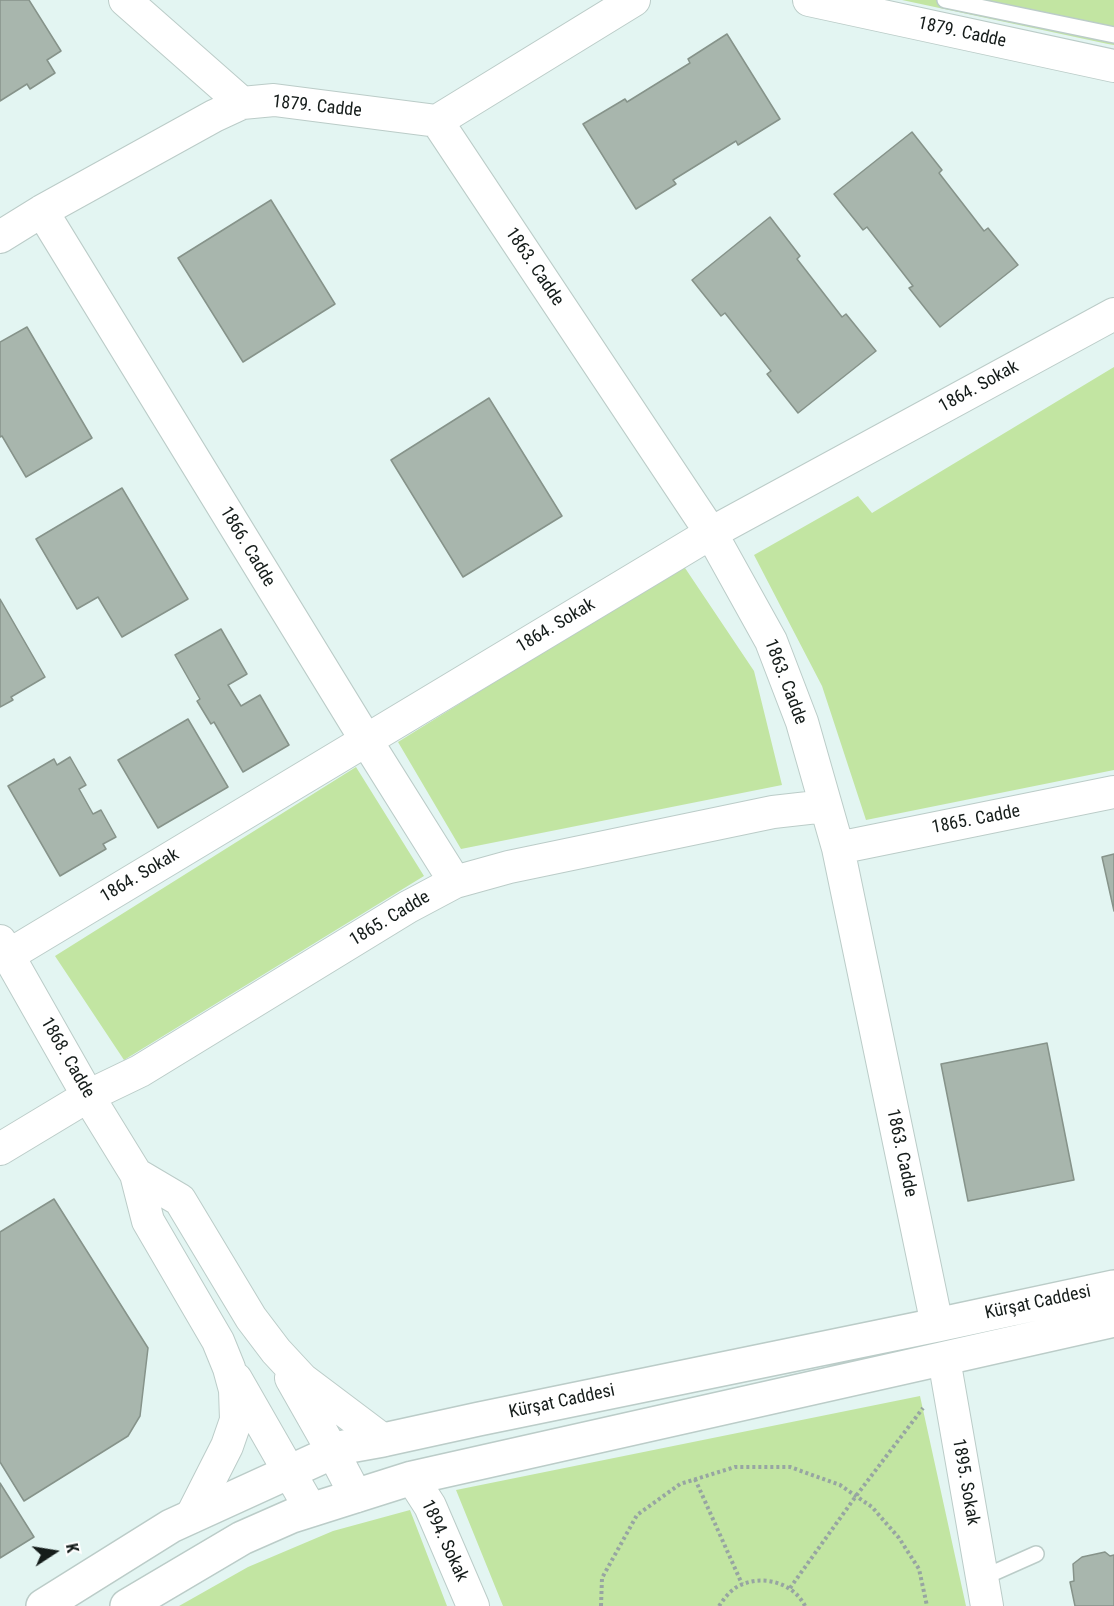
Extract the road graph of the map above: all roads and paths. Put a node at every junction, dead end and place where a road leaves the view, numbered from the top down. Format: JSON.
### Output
{"nodes":[{"id":1,"x":125,"y":0,"type":"edge"},
{"id":2,"x":634,"y":0,"type":"edge"},
{"id":3,"x":809,"y":0,"type":"edge"},
{"id":4,"x":945,"y":0,"type":"edge"},
{"id":5,"x":1114,"y":35,"type":"edge"},
{"id":6,"x":1114,"y":66,"type":"edge"},
{"id":7,"x":242,"y":103,"type":"junction"},
{"id":8,"x":437,"y":121,"type":"junction"},
{"id":9,"x":42,"y":211,"type":"junction"},
{"id":10,"x":0,"y":237,"type":"edge"},
{"id":11,"x":1114,"y":314,"type":"edge"},
{"id":12,"x":711,"y":533,"type":"junction"},
{"id":13,"x":366,"y":740,"type":"junction"},
{"id":14,"x":1114,"y":792,"type":"edge"},
{"id":15,"x":826,"y":806,"type":"junction"},
{"id":16,"x":838,"y":848,"type":"junction"},
{"id":17,"x":455,"y":882,"type":"junction"},
{"id":18,"x":4,"y":948,"type":"edge"},
{"id":19,"x":88,"y":1096,"type":"junction"},
{"id":20,"x":0,"y":1149,"type":"edge"},
{"id":21,"x":136,"y":1174,"type":"junction"},
{"id":22,"x":1114,"y":1287,"type":"edge"},
{"id":23,"x":1114,"y":1320,"type":"edge"},
{"id":24,"x":937,"y":1325,"type":"junction"},
{"id":25,"x":276,"y":1351,"type":"junction"},
{"id":26,"x":229,"y":1368,"type":"junction"},
{"id":27,"x":945,"y":1368,"type":"junction"},
{"id":28,"x":383,"y":1440,"type":"junction"},
{"id":29,"x":333,"y":1452,"type":"junction"},
{"id":30,"x":290,"y":1472,"type":"junction"},
{"id":31,"x":412,"y":1478,"type":"junction"},
{"id":32,"x":695,"y":1479,"type":"junction"},
{"id":33,"x":356,"y":1496,"type":"junction"},
{"id":34,"x":856,"y":1496,"type":"junction"},
{"id":35,"x":311,"y":1510,"type":"junction"},
{"id":36,"x":191,"y":1517,"type":"junction"},
{"id":37,"x":1036,"y":1554,"type":"dead end"},
{"id":38,"x":742,"y":1584,"type":"junction"},
{"id":39,"x":790,"y":1588,"type":"junction"},
{"id":40,"x":984,"y":1592,"type":"edge"},
{"id":41,"x":43,"y":1606,"type":"edge"},
{"id":42,"x":127,"y":1606,"type":"edge"},
{"id":43,"x":473,"y":1606,"type":"edge"},
{"id":44,"x":601,"y":1606,"type":"edge"},
{"id":45,"x":719,"y":1606,"type":"edge"},
{"id":46,"x":805,"y":1606,"type":"edge"},
{"id":47,"x":927,"y":1606,"type":"edge"}],
"edges":[{"from":1,"to":7,"type":"street"},
{"from":2,"to":8,"type":"street"},
{"from":3,"to":6,"type":"street","name":"1879. Cadde"},
{"from":4,"to":5,"type":"lane"},
{"from":7,"to":8,"type":"street","name":"1879. Cadde"},
{"from":7,"to":9,"type":"street","name":"1879. Cadde"},
{"from":8,"to":12,"type":"street","name":"1863. Cadde"},
{"from":9,"to":10,"type":"street","name":"1879. Cadde"},
{"from":9,"to":13,"type":"street","name":"1866. Cadde"},
{"from":11,"to":12,"type":"street","name":"1864. Sokak"},
{"from":12,"to":13,"type":"street","name":"1864. Sokak"},
{"from":12,"to":15,"type":"street","name":"1863. Cadde"},
{"from":13,"to":17,"type":"street","name":"1866. Cadde"},
{"from":13,"to":18,"type":"street","name":"1864. Sokak"},
{"from":14,"to":16,"type":"street","name":"1865. Cadde"},
{"from":15,"to":16,"type":"street","name":"1863. Cadde"},
{"from":15,"to":17,"type":"street","name":"1865. Cadde"},
{"from":16,"to":24,"type":"street","name":"1863. Cadde"},
{"from":17,"to":19,"type":"street","name":"1865. Cadde"},
{"from":18,"to":19,"type":"street","name":"1868. Cadde"},
{"from":19,"to":20,"type":"street","name":"1865. Cadde"},
{"from":19,"to":21,"type":"street","name":"1868. Cadde"},
{"from":21,"to":25,"type":"street","name":"1868. Cadde"},
{"from":21,"to":26,"type":"street","name":"1868. Cadde"},
{"from":22,"to":24,"type":"street","name":"Kürşat Caddesi"},
{"from":23,"to":27,"type":"street","name":"Kürşat Caddesi"},
{"from":24,"to":28,"type":"street","name":"Kürşat Caddesi"},
{"from":25,"to":28,"type":"street","name":"1868. Cadde"},
{"from":25,"to":29,"type":"street","name":"1868. Cadde"},
{"from":26,"to":30,"type":"street","name":"1868. Cadde"},
{"from":26,"to":36,"type":"street","name":"1868. Cadde"},
{"from":27,"to":31,"type":"street","name":"Kürşat Caddesi"},
{"from":27,"to":34,"type":"path"},
{"from":27,"to":40,"type":"street","name":"1895. Sokak"},
{"from":28,"to":29,"type":"street","name":"Kürşat Caddesi"},
{"from":29,"to":30,"type":"street","name":"Kürşat Caddesi"},
{"from":29,"to":33,"type":"street","name":"1868. Cadde"},
{"from":30,"to":35,"type":"street","name":"1868. Cadde"},
{"from":30,"to":36,"type":"street","name":"Kürşat Caddesi"},
{"from":31,"to":33,"type":"street","name":"Kürşat Caddesi"},
{"from":31,"to":43,"type":"street","name":"1894. Sokak"},
{"from":32,"to":34,"type":"path"},
{"from":32,"to":38,"type":"path"},
{"from":32,"to":44,"type":"path"},
{"from":33,"to":35,"type":"street","name":"Kürşat Caddesi"},
{"from":34,"to":39,"type":"path"},
{"from":34,"to":47,"type":"path"},
{"from":35,"to":42,"type":"street","name":"Kürşat Caddesi"},
{"from":36,"to":41,"type":"street","name":"Kürşat Caddesi"},
{"from":37,"to":40,"type":"lane"},
{"from":38,"to":39,"type":"path"},
{"from":38,"to":45,"type":"path"},
{"from":39,"to":46,"type":"path"}]}
